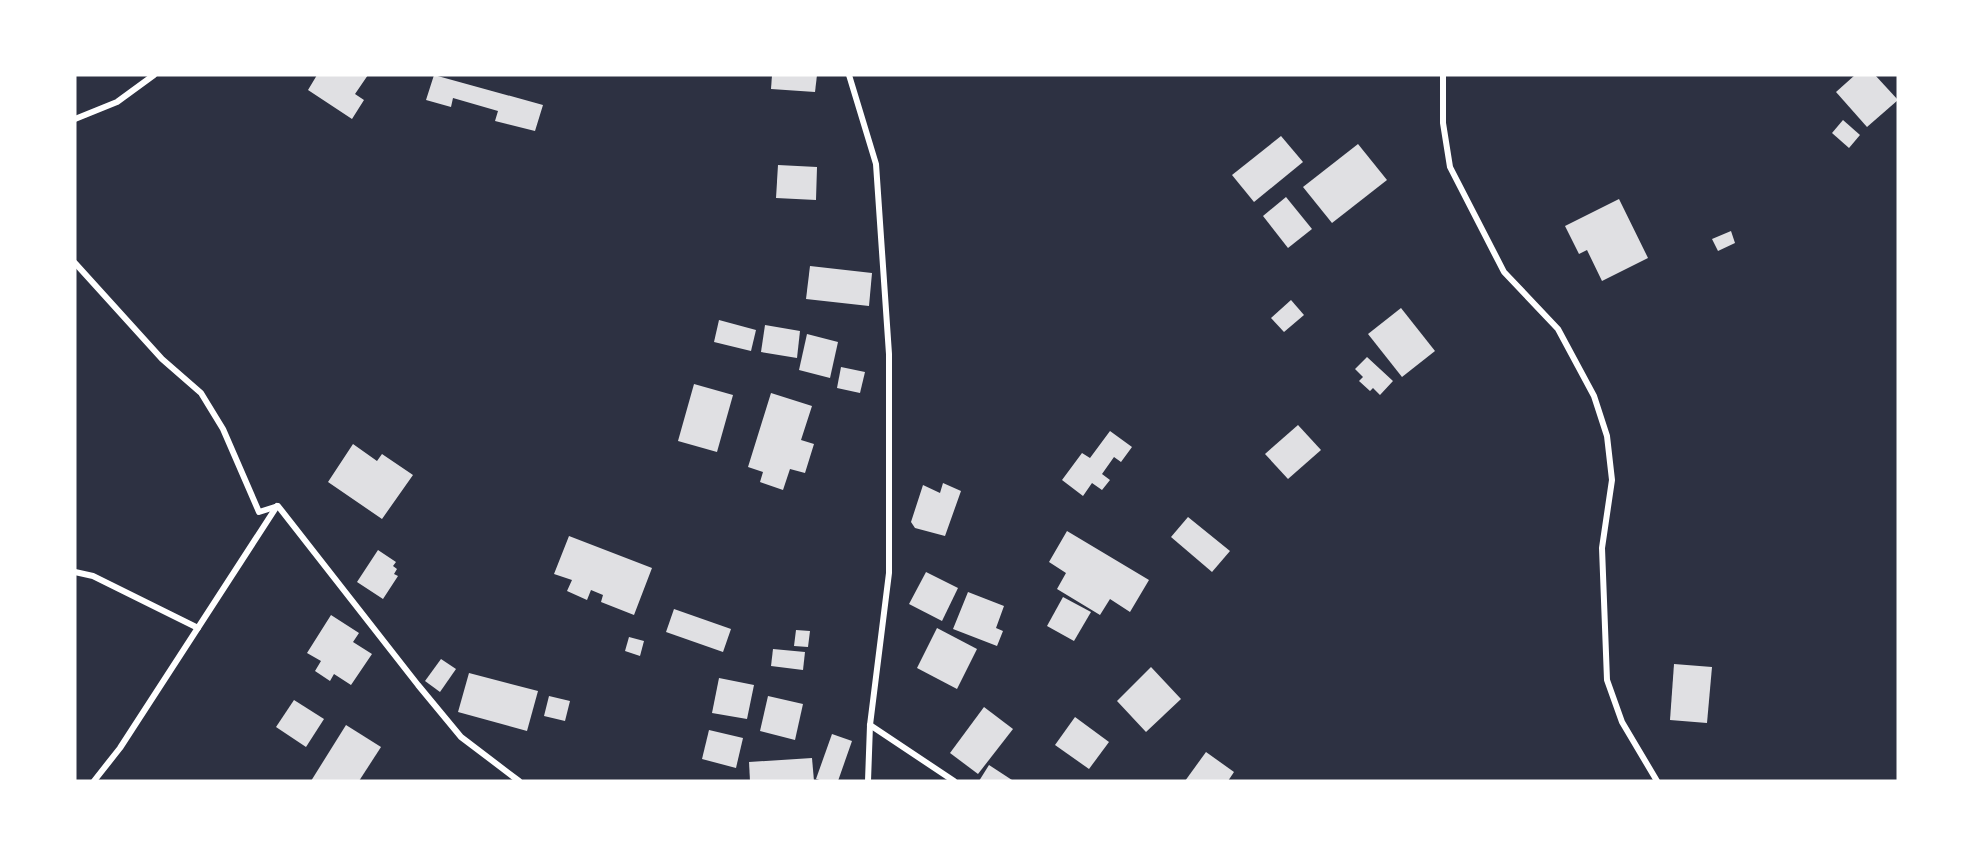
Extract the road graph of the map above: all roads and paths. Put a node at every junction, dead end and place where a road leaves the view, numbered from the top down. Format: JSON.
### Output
{"nodes":[{"id":1,"x":154,"y":75,"type":"edge"},
{"id":2,"x":849,"y":75,"type":"edge"},
{"id":3,"x":1443,"y":75,"type":"edge"},
{"id":4,"x":75,"y":119,"type":"edge"},
{"id":5,"x":75,"y":263,"type":"edge"},
{"id":6,"x":278,"y":506,"type":"junction"},
{"id":7,"x":75,"y":572,"type":"edge"},
{"id":8,"x":198,"y":628,"type":"junction"},
{"id":9,"x":870,"y":725,"type":"junction"},
{"id":10,"x":94,"y":781,"type":"edge"},
{"id":11,"x":519,"y":781,"type":"edge"},
{"id":12,"x":868,"y":781,"type":"edge"},
{"id":13,"x":954,"y":781,"type":"edge"},
{"id":14,"x":1657,"y":781,"type":"edge"}],
"edges":[{"from":1,"to":4,"type":"street"},
{"from":2,"to":9,"type":"street"},
{"from":3,"to":14,"type":"street"},
{"from":5,"to":6,"type":"street"},
{"from":6,"to":8,"type":"street"},
{"from":6,"to":11,"type":"street"},
{"from":7,"to":8,"type":"street"},
{"from":8,"to":10,"type":"street"},
{"from":9,"to":12,"type":"street"},
{"from":9,"to":13,"type":"street"}]}
